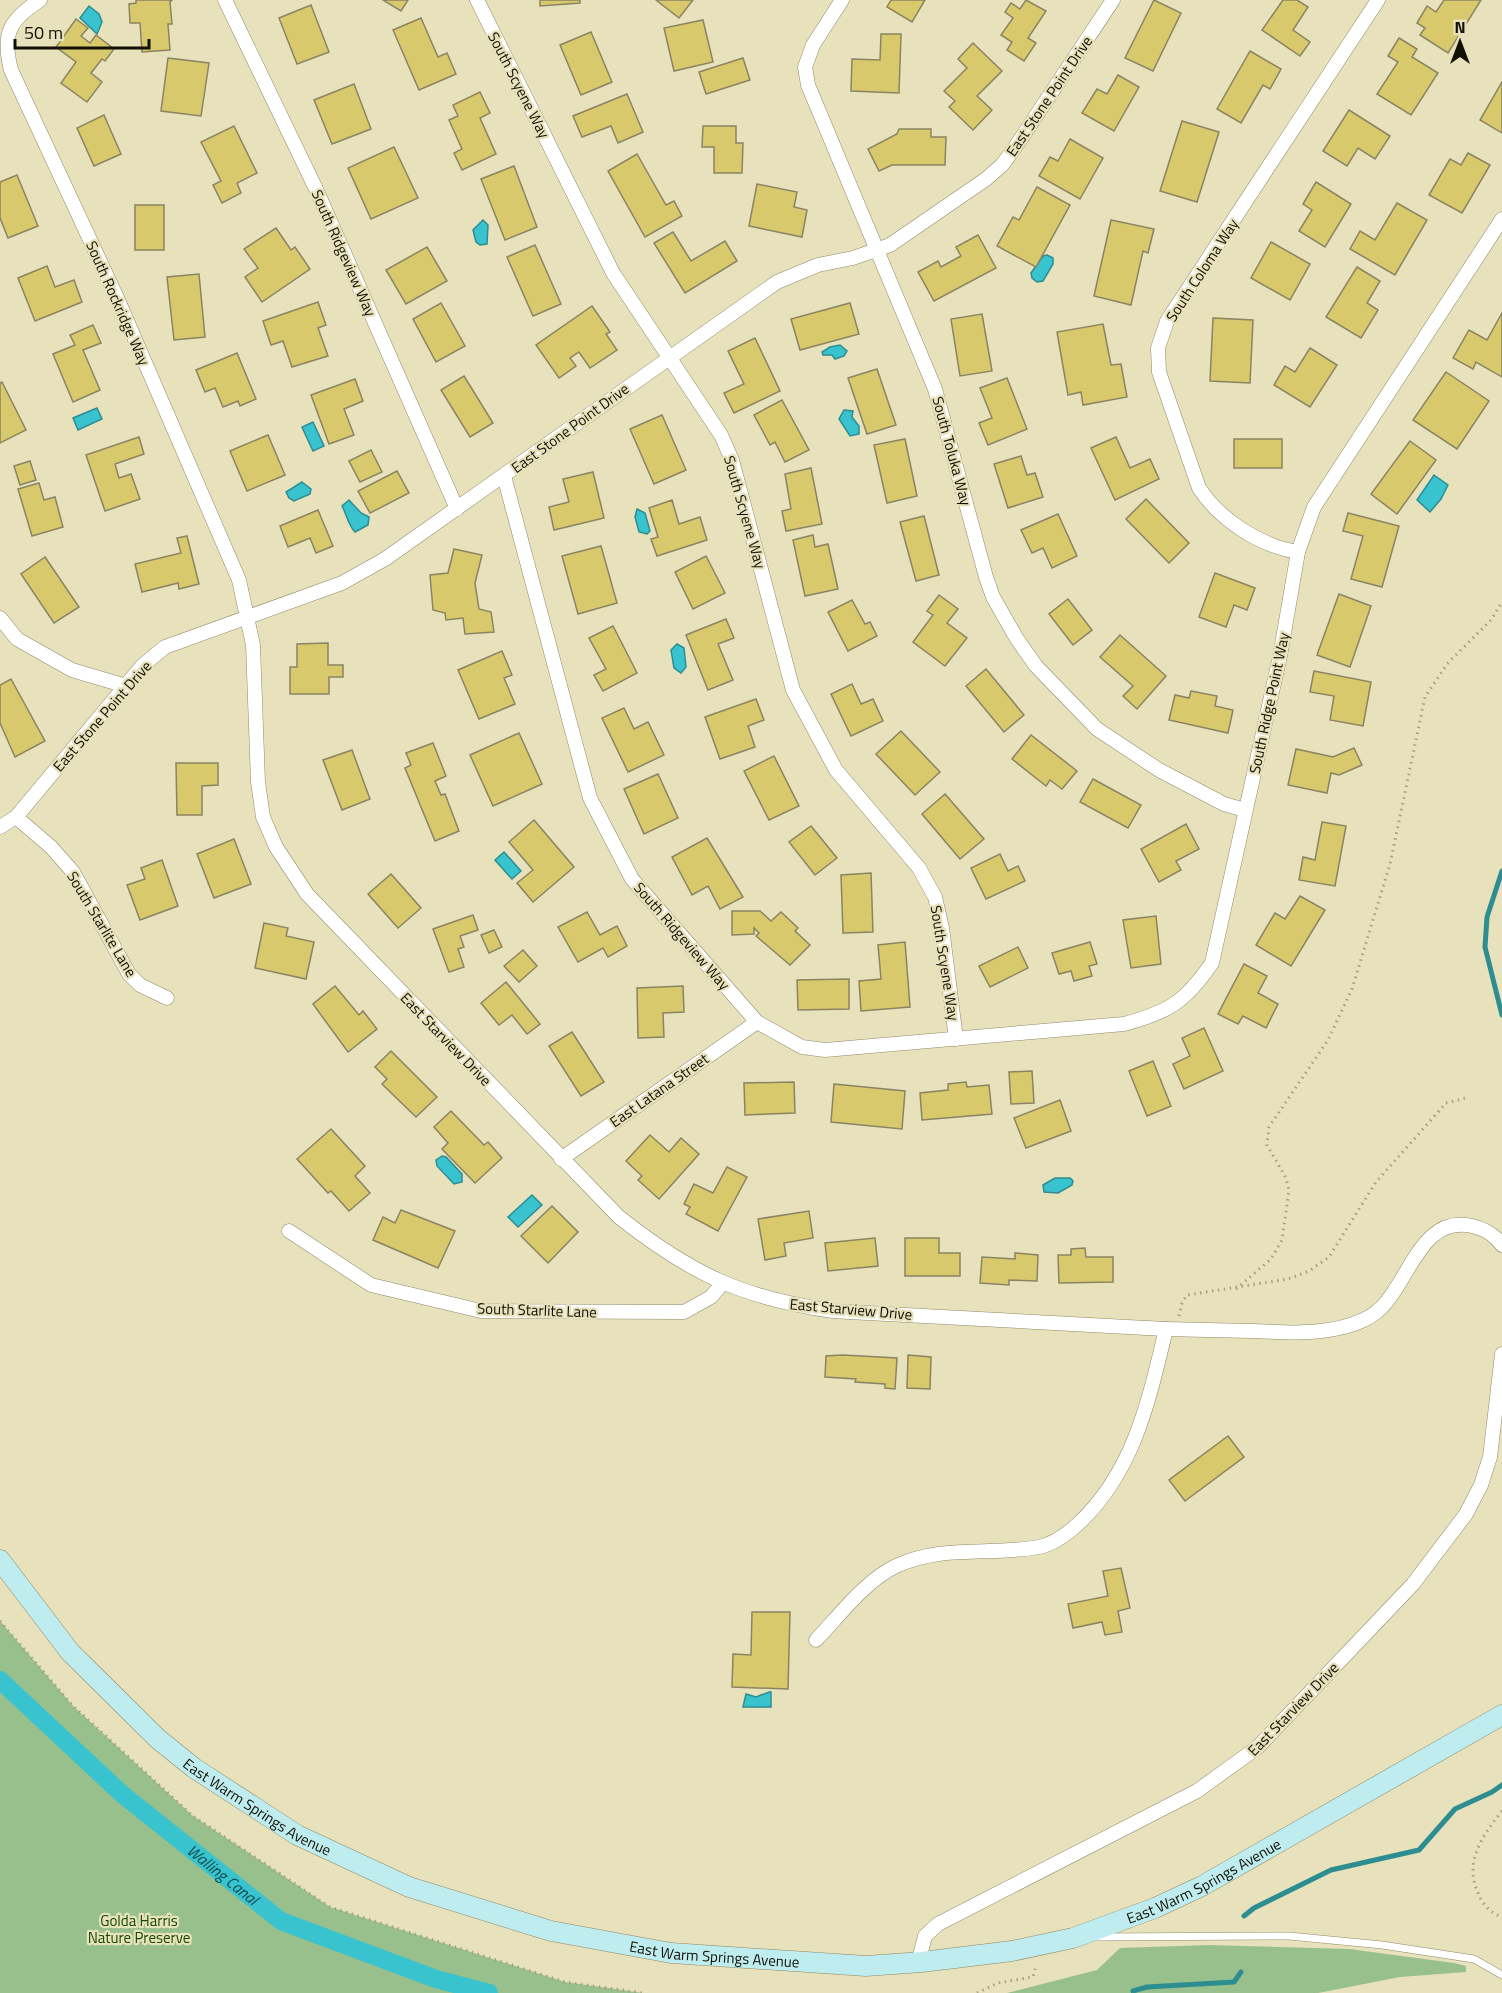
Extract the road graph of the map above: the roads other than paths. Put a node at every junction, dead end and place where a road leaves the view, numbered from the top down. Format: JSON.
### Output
{"nodes":[{"id":1,"x":40,"y":0,"type":"edge"},
{"id":2,"x":225,"y":0,"type":"edge"},
{"id":3,"x":477,"y":0,"type":"edge"},
{"id":4,"x":842,"y":0,"type":"edge"},
{"id":5,"x":1113,"y":0,"type":"edge"},
{"id":6,"x":1378,"y":0,"type":"edge"},
{"id":7,"x":1502,"y":219,"type":"edge"},
{"id":8,"x":876,"y":250,"type":"junction"},
{"id":9,"x":669,"y":356,"type":"junction"},
{"id":10,"x":504,"y":476,"type":"junction"},
{"id":11,"x":457,"y":509,"type":"junction"},
{"id":12,"x":1298,"y":552,"type":"junction"},
{"id":13,"x":0,"y":618,"type":"edge"},
{"id":14,"x":247,"y":618,"type":"junction"},
{"id":15,"x":126,"y":686,"type":"junction"},
{"id":16,"x":1245,"y":810,"type":"junction"},
{"id":17,"x":16,"y":817,"type":"junction"},
{"id":18,"x":0,"y":827,"type":"edge"},
{"id":19,"x":167,"y":998,"type":"dead end"},
{"id":20,"x":758,"y":1022,"type":"junction"},
{"id":21,"x":956,"y":1039,"type":"junction"},
{"id":22,"x":561,"y":1159,"type":"junction"},
{"id":23,"x":289,"y":1231,"type":"dead end"},
{"id":24,"x":1502,"y":1245,"type":"edge"},
{"id":25,"x":722,"y":1284,"type":"junction"},
{"id":26,"x":1171,"y":1329,"type":"junction"},
{"id":27,"x":1502,"y":1354,"type":"edge"},
{"id":28,"x":0,"y":1560,"type":"edge"},
{"id":29,"x":816,"y":1640,"type":"dead end"},
{"id":30,"x":1502,"y":1715,"type":"edge"},
{"id":31,"x":1073,"y":1938,"type":"junction"},
{"id":32,"x":918,"y":1963,"type":"junction"},
{"id":33,"x":1502,"y":1975,"type":"edge"}],
"edges":[{"from":1,"to":14,"type":"street","name":"South Rockridge Way"},
{"from":2,"to":11,"type":"street","name":"South Ridgeview Way"},
{"from":3,"to":9,"type":"street","name":"South Scyene Way"},
{"from":4,"to":8,"type":"street","name":"South Toluka Way"},
{"from":5,"to":8,"type":"street","name":"East Stone Point Drive"},
{"from":6,"to":12,"type":"street","name":"South Coloma Way"},
{"from":7,"to":12,"type":"street","name":"South Ridge Point Way"},
{"from":8,"to":9,"type":"street","name":"East Stone Point Drive"},
{"from":8,"to":16,"type":"street","name":"South Toluka Way"},
{"from":9,"to":10,"type":"street","name":"East Stone Point Drive"},
{"from":9,"to":21,"type":"street","name":"South Scyene Way"},
{"from":10,"to":11,"type":"street","name":"East Stone Point Drive"},
{"from":10,"to":20,"type":"street","name":"South Ridgeview Way"},
{"from":11,"to":14,"type":"street","name":"East Stone Point Drive"},
{"from":12,"to":16,"type":"street","name":"South Ridge Point Way"},
{"from":13,"to":15,"type":"street"},
{"from":14,"to":15,"type":"street","name":"East Stone Point Drive"},
{"from":14,"to":22,"type":"street","name":"East Starview Drive"},
{"from":15,"to":17,"type":"street","name":"East Stone Point Drive"},
{"from":16,"to":21,"type":"street","name":"South Ridge Point Way"},
{"from":17,"to":18,"type":"street","name":"East Stone Point Drive"},
{"from":17,"to":19,"type":"street","name":"South Starlite Lane"},
{"from":20,"to":21,"type":"street","name":"South Ridgeview Way"},
{"from":20,"to":22,"type":"street","name":"East Latana Street"},
{"from":22,"to":25,"type":"street","name":"East Starview Drive"},
{"from":23,"to":25,"type":"street","name":"South Starlite Lane"},
{"from":24,"to":26,"type":"street","name":"East Starview Drive"},
{"from":25,"to":26,"type":"street","name":"East Starview Drive"},
{"from":26,"to":29,"type":"street"},
{"from":27,"to":32,"type":"street","name":"East Starview Drive"},
{"from":28,"to":32,"type":"street","name":"East Warm Springs Avenue"},
{"from":30,"to":31,"type":"street","name":"East Warm Springs Avenue"},
{"from":31,"to":32,"type":"street","name":"East Warm Springs Avenue"},
{"from":31,"to":33,"type":"lane"}]}
